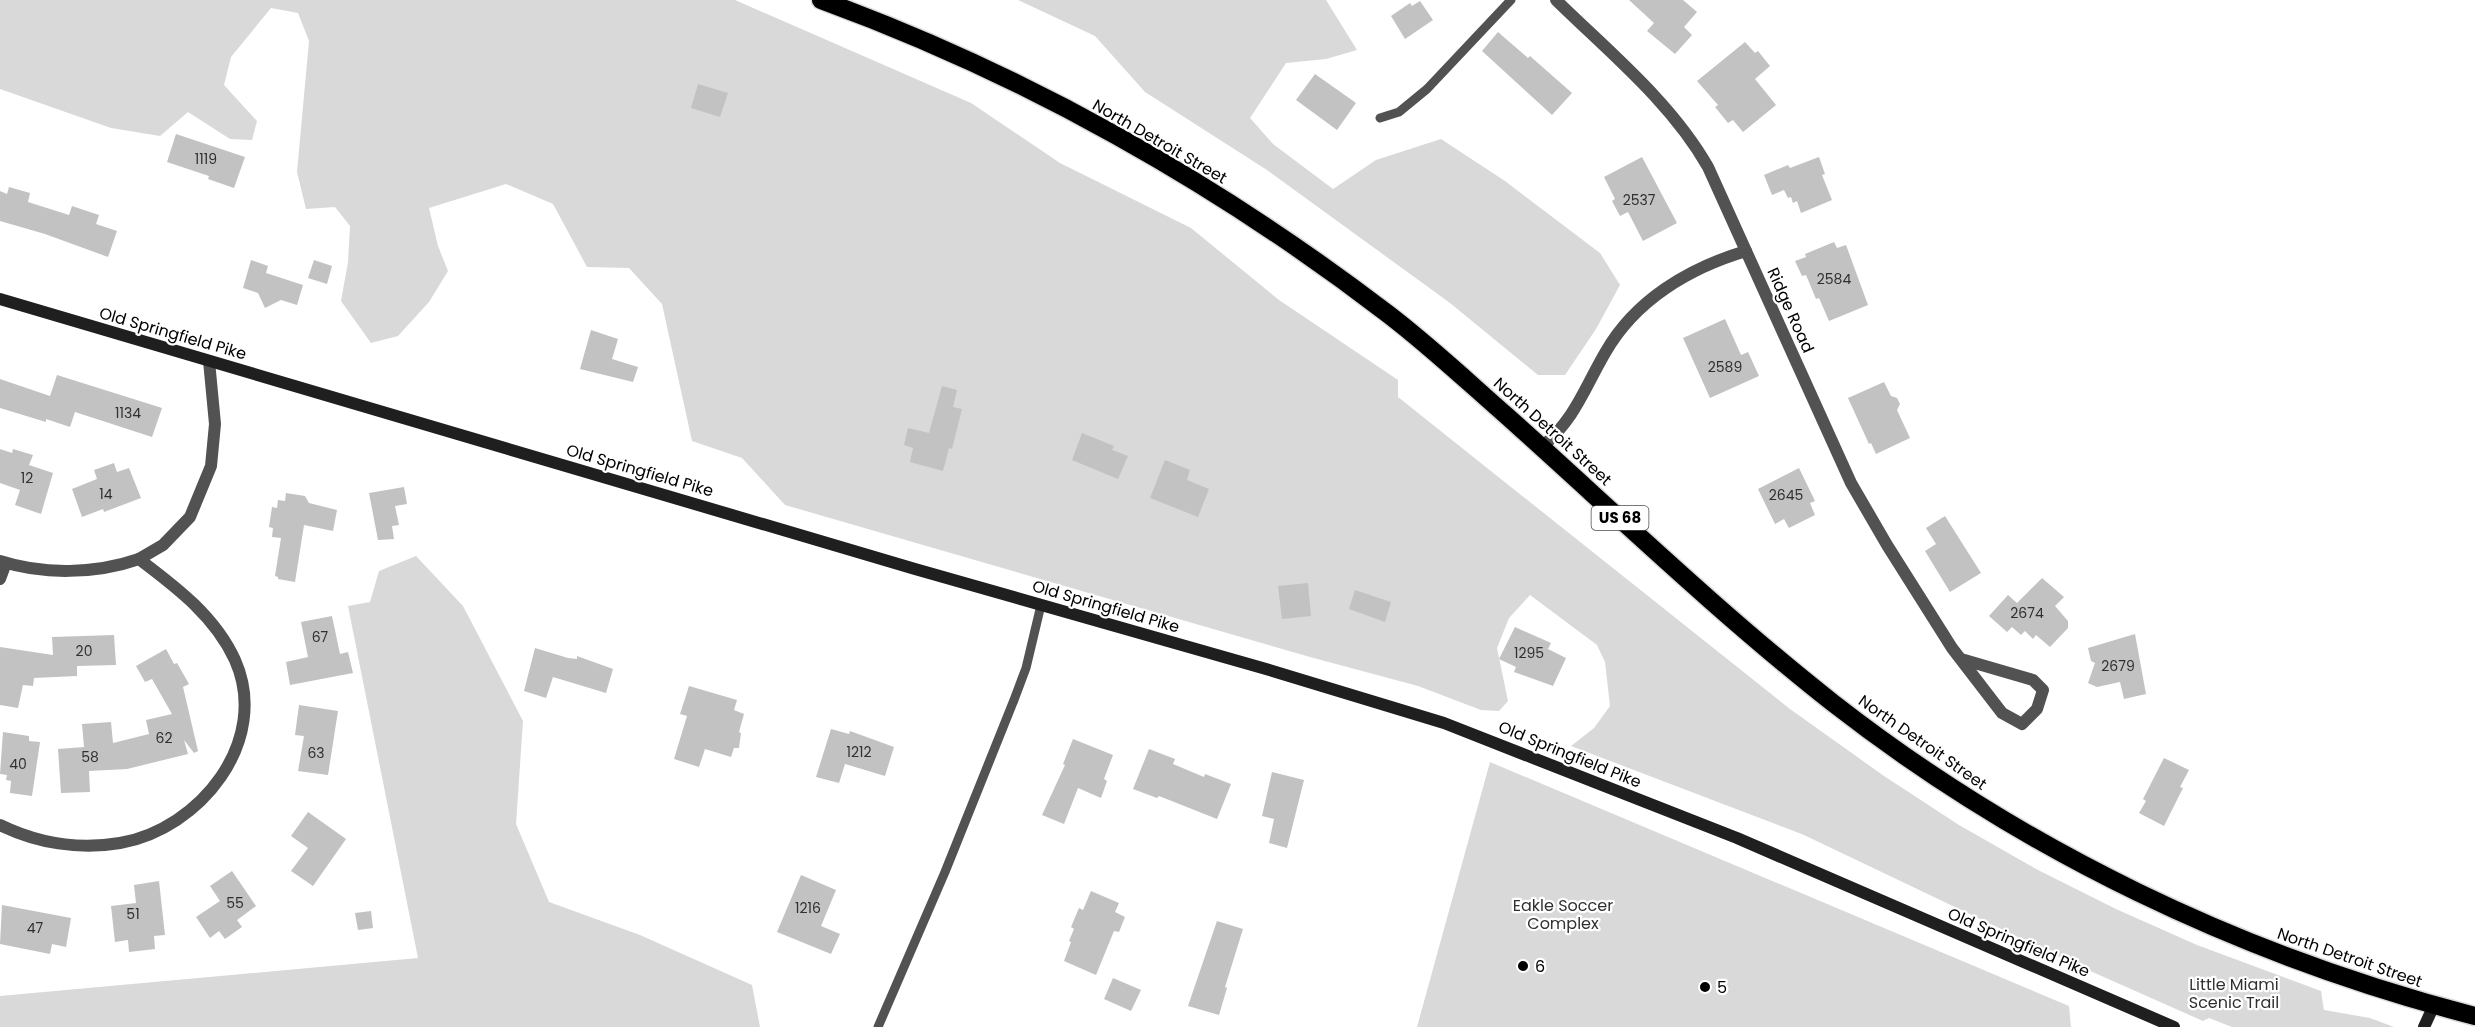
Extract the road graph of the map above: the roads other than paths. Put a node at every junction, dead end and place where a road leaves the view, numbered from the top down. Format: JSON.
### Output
{"nodes":[{"id":1,"x":821,"y":0,"type":"edge"},
{"id":2,"x":1511,"y":0,"type":"edge"},
{"id":3,"x":1556,"y":0,"type":"edge"},
{"id":4,"x":1380,"y":118,"type":"dead end"},
{"id":5,"x":1746,"y":251,"type":"junction"},
{"id":6,"x":0,"y":299,"type":"edge"},
{"id":7,"x":209,"y":361,"type":"junction"},
{"id":8,"x":1542,"y":447,"type":"junction"},
{"id":9,"x":139,"y":559,"type":"junction"},
{"id":10,"x":3,"y":562,"type":"edge"},
{"id":11,"x":0,"y":579,"type":"edge"},
{"id":12,"x":1041,"y":605,"type":"junction"},
{"id":13,"x":1961,"y":659,"type":"junction"},
{"id":14,"x":0,"y":825,"type":"edge"},
{"id":15,"x":2434,"y":1005,"type":"junction"},
{"id":16,"x":2475,"y":1016,"type":"edge"},
{"id":17,"x":878,"y":1027,"type":"edge"},
{"id":18,"x":2172,"y":1027,"type":"edge"},
{"id":19,"x":2424,"y":1027,"type":"edge"}],
"edges":[{"from":1,"to":8,"type":"highway","name":"North Detroit Street","number":"US 68"},
{"from":2,"to":4,"type":"lane"},
{"from":3,"to":5,"type":"street","name":"Ridge Road"},
{"from":5,"to":8,"type":"street"},
{"from":5,"to":13,"type":"street","name":"Ridge Road"},
{"from":6,"to":7,"type":"street","name":"Old Springfield Pike"},
{"from":7,"to":9,"type":"street"},
{"from":7,"to":12,"type":"street","name":"Old Springfield Pike"},
{"from":8,"to":15,"type":"highway","name":"North Detroit Street","number":"US 68"},
{"from":9,"to":10,"type":"street"},
{"from":9,"to":14,"type":"street"},
{"from":10,"to":11,"type":"street"},
{"from":12,"to":17,"type":"lane"},
{"from":12,"to":18,"type":"street","name":"Old Springfield Pike"},
{"from":13,"to":13,"type":"street","name":"Ridge Road"},
{"from":15,"to":16,"type":"highway","number":"US 68"},
{"from":15,"to":19,"type":"street"}]}
